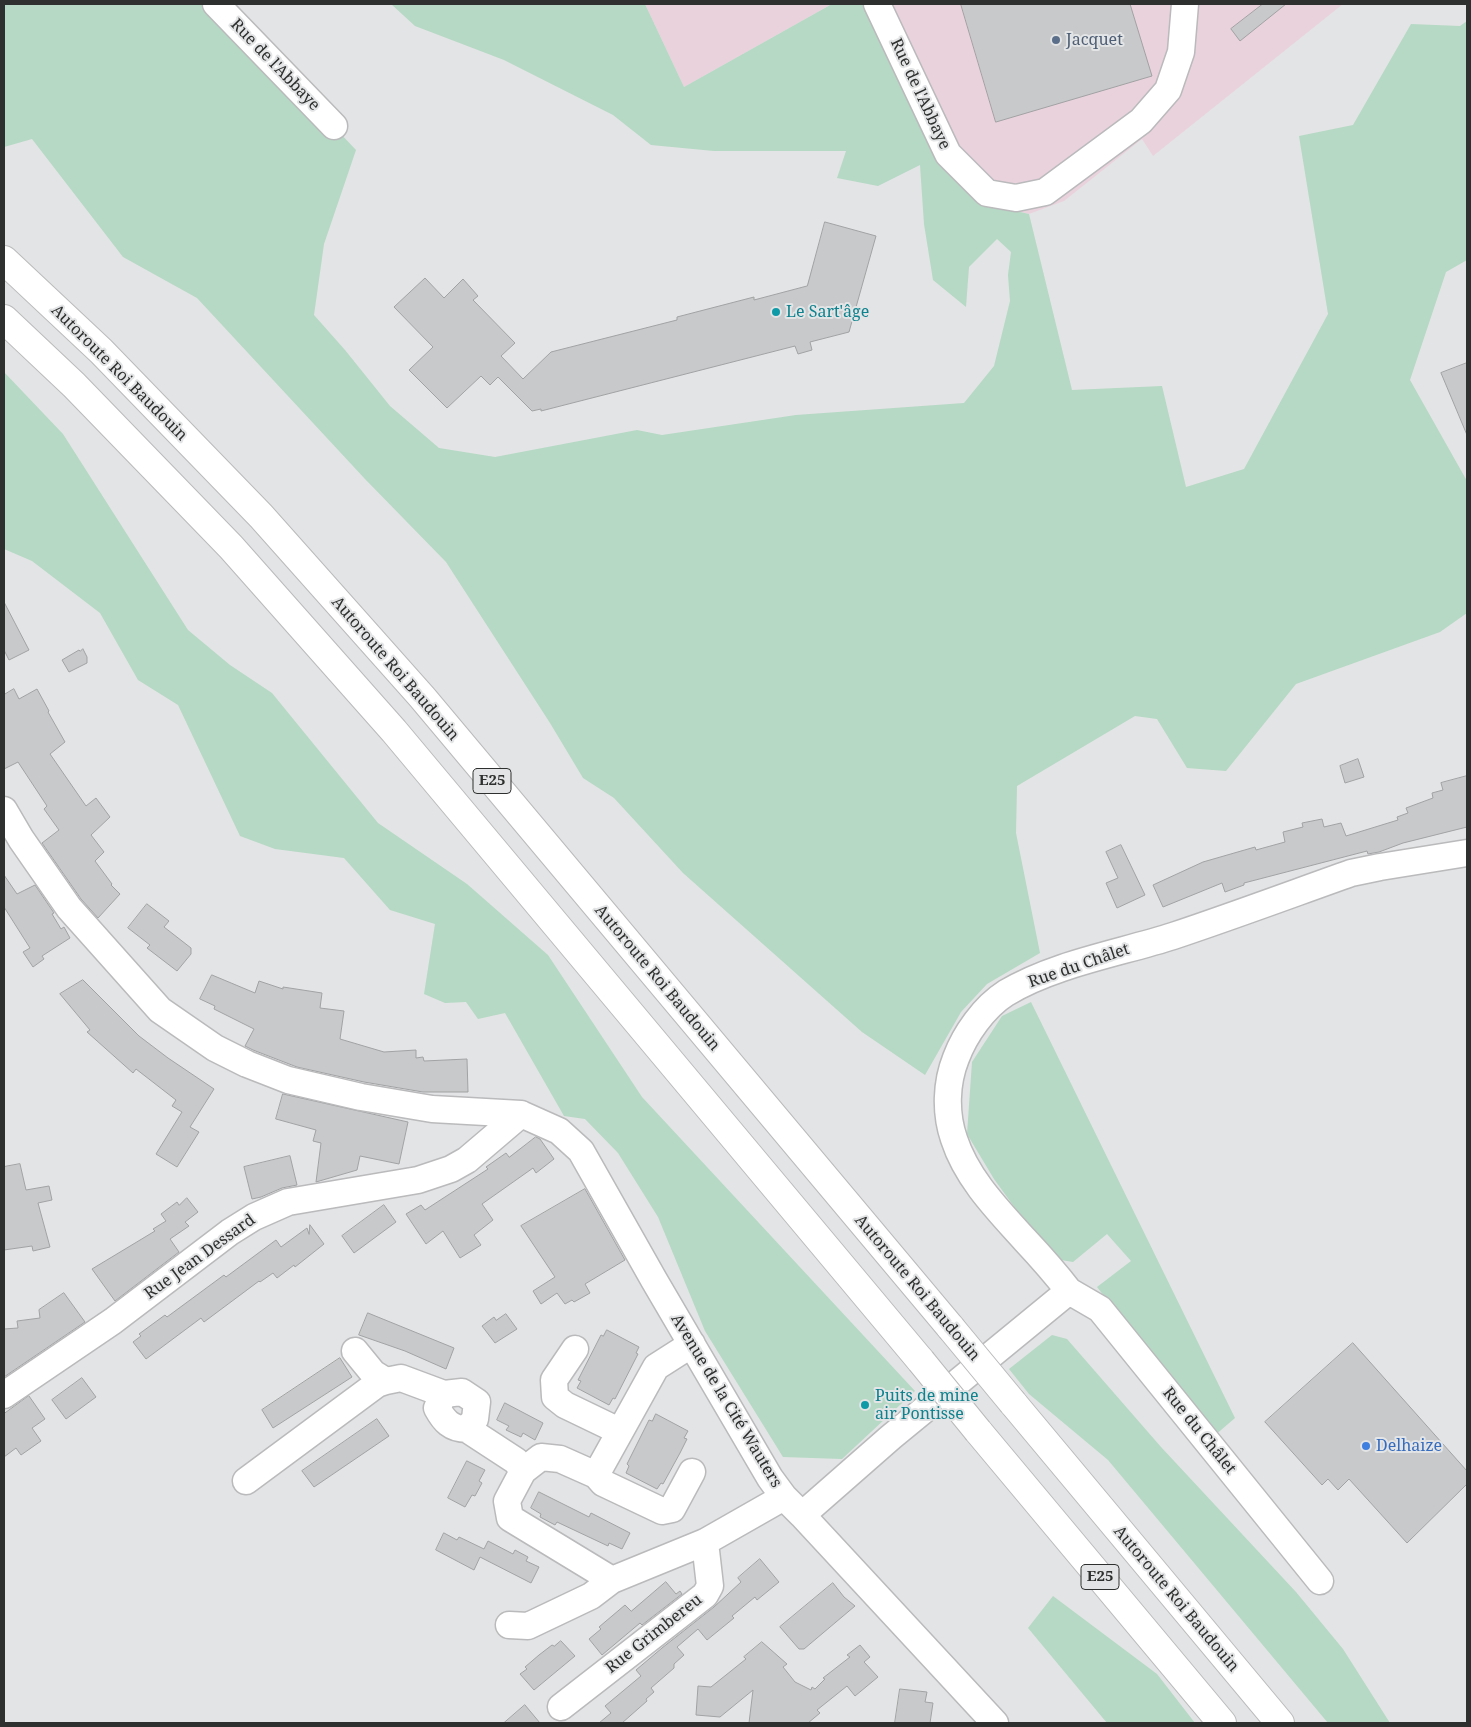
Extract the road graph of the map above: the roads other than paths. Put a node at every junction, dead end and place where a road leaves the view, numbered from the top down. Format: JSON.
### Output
{"nodes":[{"id":1,"x":216,"y":4,"type":"edge"},
{"id":2,"x":877,"y":4,"type":"edge"},
{"id":3,"x":1185,"y":4,"type":"edge"},
{"id":4,"x":334,"y":126,"type":"dead end"},
{"id":5,"x":4,"y":260,"type":"edge"},
{"id":6,"x":4,"y":319,"type":"edge"},
{"id":7,"x":4,"y":810,"type":"edge"},
{"id":8,"x":1467,"y":853,"type":"edge"},
{"id":9,"x":521,"y":1114,"type":"junction"},
{"id":10,"x":1069,"y":1291,"type":"junction"},
{"id":11,"x":692,"y":1344,"type":"junction"},
{"id":12,"x":575,"y":1349,"type":"dead end"},
{"id":13,"x":355,"y":1351,"type":"dead end"},
{"id":14,"x":386,"y":1380,"type":"junction"},
{"id":15,"x":4,"y":1395,"type":"edge"},
{"id":16,"x":619,"y":1431,"type":"junction"},
{"id":17,"x":522,"y":1471,"type":"junction"},
{"id":18,"x":692,"y":1472,"type":"dead end"},
{"id":19,"x":596,"y":1475,"type":"junction"},
{"id":20,"x":246,"y":1481,"type":"dead end"},
{"id":21,"x":793,"y":1506,"type":"junction"},
{"id":22,"x":705,"y":1542,"type":"junction"},
{"id":23,"x":612,"y":1580,"type":"junction"},
{"id":24,"x":1320,"y":1581,"type":"dead end"},
{"id":25,"x":509,"y":1625,"type":"dead end"},
{"id":26,"x":561,"y":1708,"type":"dead end"},
{"id":27,"x":988,"y":1721,"type":"edge"},
{"id":28,"x":1222,"y":1723,"type":"edge"},
{"id":29,"x":1280,"y":1723,"type":"edge"}],
"edges":[{"from":1,"to":4,"type":"street","name":"Rue de l'Abbaye"},
{"from":2,"to":3,"type":"street","name":"Rue de l'Abbaye"},
{"from":5,"to":29,"type":"highway","name":"Autoroute Roi Baudouin","number":"E25","bridge":true},
{"from":6,"to":28,"type":"highway","number":"E25","bridge":true},
{"from":7,"to":9,"type":"street"},
{"from":8,"to":10,"type":"street","name":"Rue du Châlet"},
{"from":9,"to":11,"type":"street","name":"Avenue de la Cité Wauters"},
{"from":9,"to":15,"type":"street","name":"Rue Jean Dessard"},
{"from":10,"to":21,"type":"street"},
{"from":10,"to":24,"type":"street","name":"Rue du Châlet"},
{"from":11,"to":16,"type":"street"},
{"from":11,"to":21,"type":"street","name":"Avenue de la Cité Wauters"},
{"from":12,"to":16,"type":"street"},
{"from":13,"to":14,"type":"street"},
{"from":14,"to":17,"type":"street"},
{"from":14,"to":20,"type":"street"},
{"from":16,"to":19,"type":"street"},
{"from":17,"to":19,"type":"street"},
{"from":17,"to":23,"type":"street"},
{"from":18,"to":19,"type":"street"},
{"from":21,"to":22,"type":"street"},
{"from":21,"to":27,"type":"street","name":"Avenue de la Cité Wauters"},
{"from":22,"to":23,"type":"street"},
{"from":22,"to":26,"type":"street","name":"Rue Grimbereu"},
{"from":23,"to":25,"type":"street"}]}
